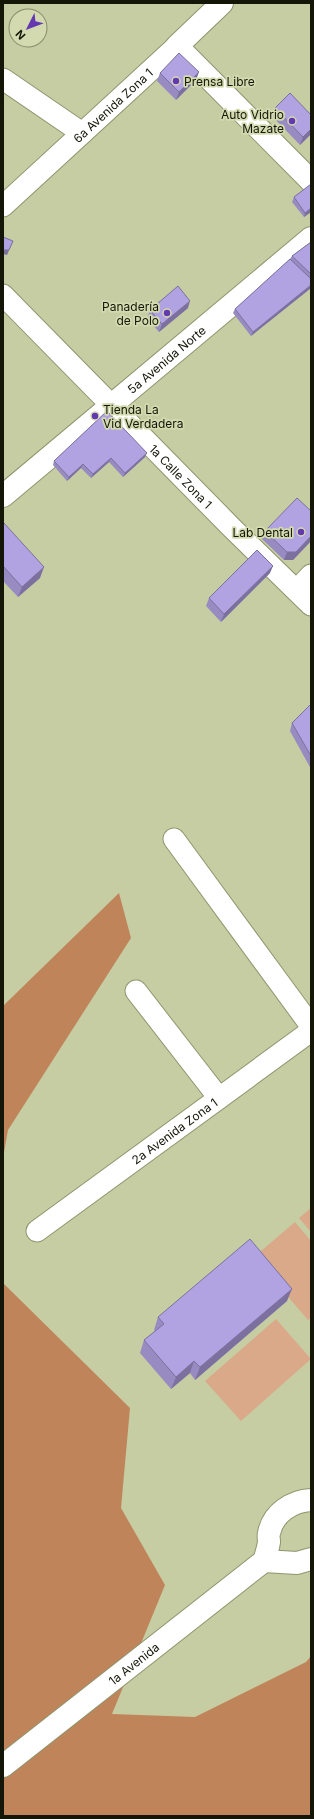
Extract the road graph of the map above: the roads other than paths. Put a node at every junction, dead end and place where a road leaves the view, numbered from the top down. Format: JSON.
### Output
{"nodes":[{"id":1,"x":222,"y":3,"type":"edge"},
{"id":2,"x":177,"y":46,"type":"junction"},
{"id":3,"x":3,"y":79,"type":"edge"},
{"id":4,"x":82,"y":133,"type":"junction"},
{"id":5,"x":311,"y":181,"type":"edge"},
{"id":6,"x":3,"y":206,"type":"edge"},
{"id":7,"x":311,"y":238,"type":"edge"},
{"id":8,"x":3,"y":295,"type":"edge"},
{"id":9,"x":112,"y":405,"type":"junction"},
{"id":10,"x":3,"y":496,"type":"edge"},
{"id":11,"x":306,"y":590,"type":"edge"},
{"id":12,"x":174,"y":839,"type":"dead end"},
{"id":13,"x":136,"y":991,"type":"dead end"},
{"id":14,"x":311,"y":1026,"type":"edge"},
{"id":15,"x":311,"y":1031,"type":"edge"},
{"id":16,"x":219,"y":1098,"type":"junction"},
{"id":17,"x":37,"y":1231,"type":"dead end"},
{"id":18,"x":311,"y":1500,"type":"edge"},
{"id":19,"x":311,"y":1559,"type":"edge"},
{"id":20,"x":264,"y":1561,"type":"junction"},
{"id":21,"x":3,"y":1766,"type":"edge"}],
"edges":[{"from":1,"to":2,"type":"street","name":"6a Avenida Zona 1"},
{"from":2,"to":4,"type":"street","name":"6a Avenida Zona 1"},
{"from":2,"to":5,"type":"street"},
{"from":3,"to":4,"type":"street"},
{"from":4,"to":6,"type":"street","name":"6a Avenida Zona 1"},
{"from":7,"to":9,"type":"street","name":"5a Avenida Norte"},
{"from":8,"to":9,"type":"street","name":"1a Calle Zona 1"},
{"from":9,"to":10,"type":"street","name":"5a Avenida Norte"},
{"from":9,"to":11,"type":"street","name":"1a Calle Zona 1"},
{"from":12,"to":14,"type":"street"},
{"from":13,"to":16,"type":"street"},
{"from":15,"to":16,"type":"street","name":"2a Avenida Zona 1"},
{"from":16,"to":17,"type":"street","name":"2a Avenida Zona 1"},
{"from":18,"to":20,"type":"street"},
{"from":19,"to":20,"type":"street"},
{"from":20,"to":21,"type":"street","name":"1a Avenida"}]}
